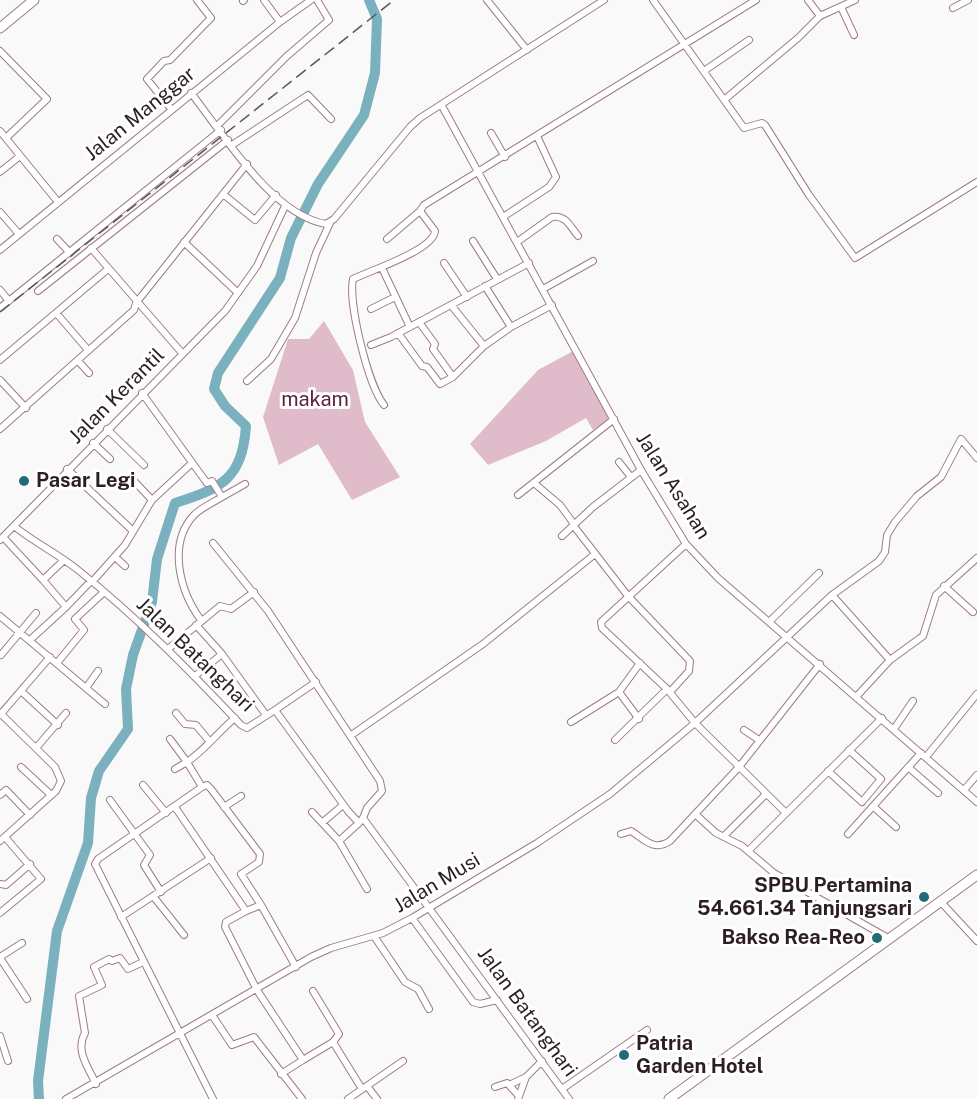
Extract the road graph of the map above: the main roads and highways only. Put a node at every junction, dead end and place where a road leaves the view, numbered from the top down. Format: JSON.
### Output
{"nodes":[{"id":1,"x":34,"y":0,"type":"edge"},
{"id":2,"x":0,"y":28,"type":"edge"},
{"id":3,"x":977,"y":875,"type":"edge"},
{"id":4,"x":669,"y":1099,"type":"edge"}],
"edges":[{"from":1,"to":2,"type":"main road"},
{"from":3,"to":4,"type":"main road"}]}
